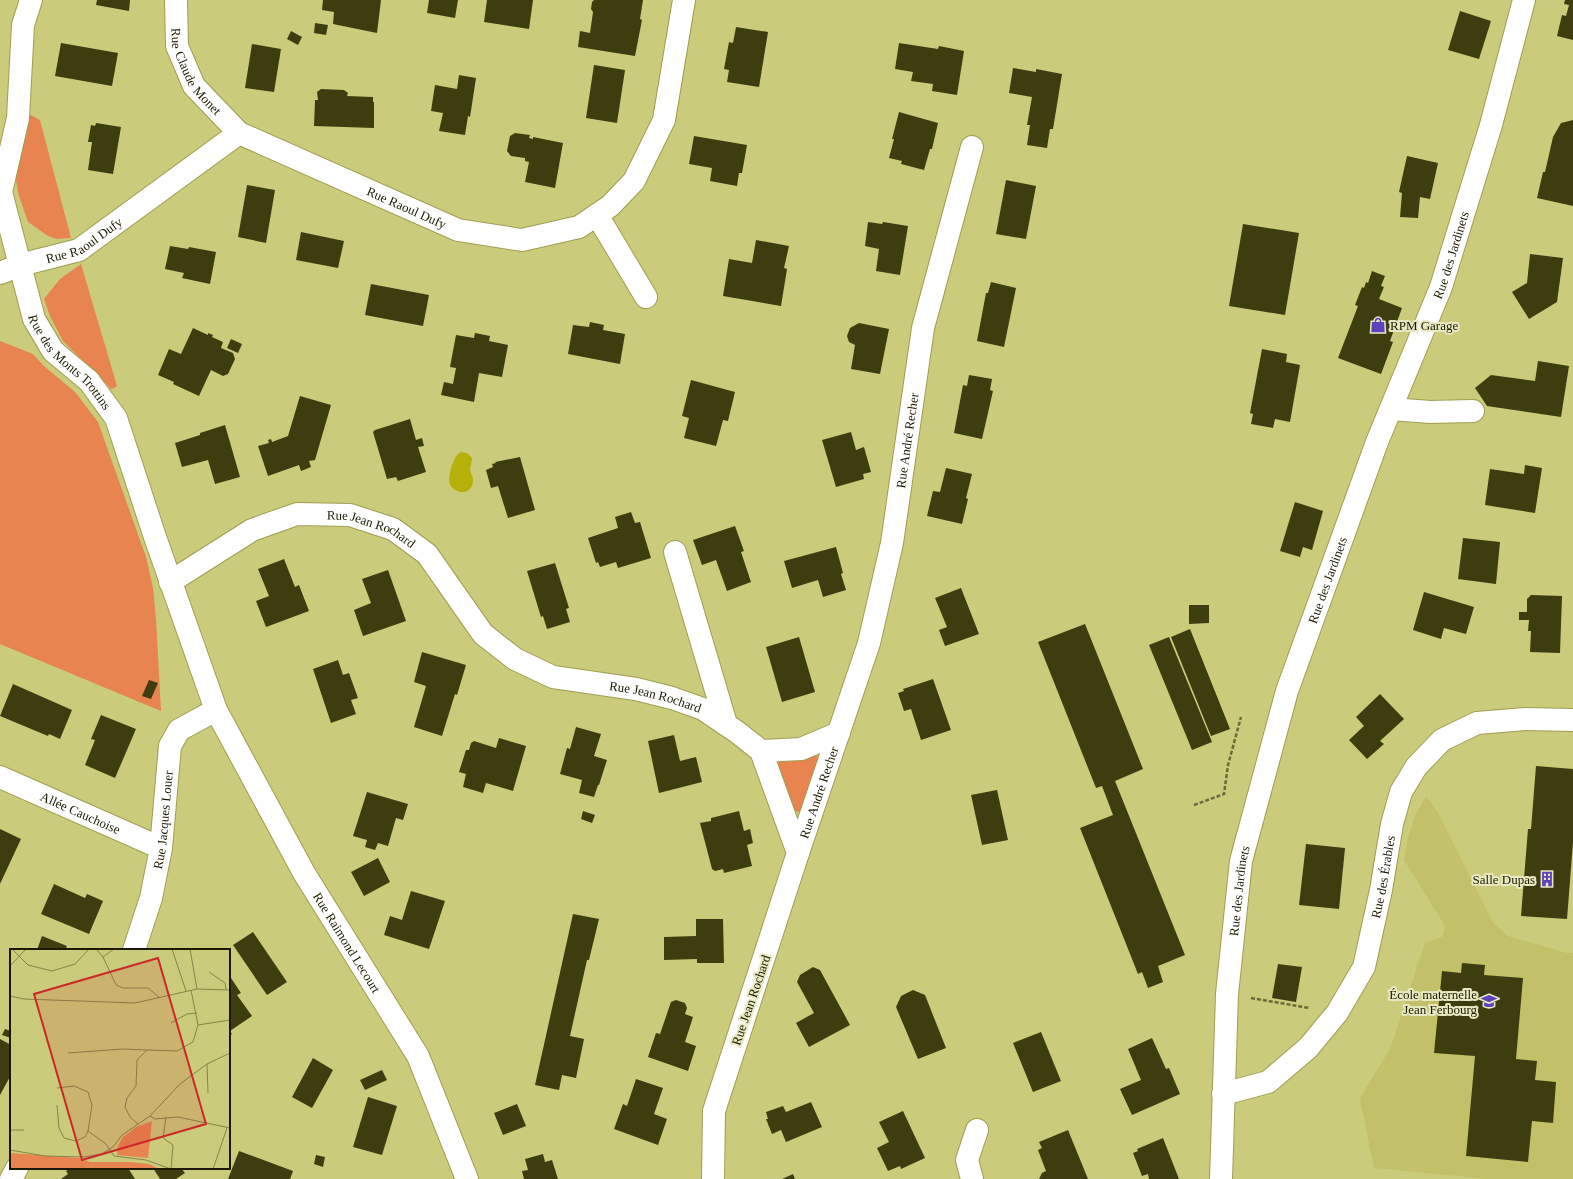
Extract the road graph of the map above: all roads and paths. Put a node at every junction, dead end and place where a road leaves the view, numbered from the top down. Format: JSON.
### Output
{"nodes":[{"id":1,"x":31,"y":0,"type":"edge"},
{"id":2,"x":176,"y":0,"type":"edge"},
{"id":3,"x":684,"y":0,"type":"edge"},
{"id":4,"x":1524,"y":0,"type":"edge"},
{"id":5,"x":239,"y":133,"type":"junction"},
{"id":6,"x":972,"y":147,"type":"dead end"},
{"id":7,"x":597,"y":215,"type":"junction"},
{"id":8,"x":20,"y":265,"type":"junction"},
{"id":9,"x":0,"y":273,"type":"edge"},
{"id":10,"x":646,"y":297,"type":"dead end"},
{"id":11,"x":1391,"y":409,"type":"junction"},
{"id":12,"x":1473,"y":411,"type":"dead end"},
{"id":13,"x":675,"y":552,"type":"dead end"},
{"id":14,"x":170,"y":582,"type":"junction"},
{"id":15,"x":216,"y":710,"type":"junction"},
{"id":16,"x":1241,"y":717,"type":"dead end"},
{"id":17,"x":1573,"y":720,"type":"edge"},
{"id":18,"x":726,"y":724,"type":"junction"},
{"id":19,"x":839,"y":733,"type":"junction"},
{"id":20,"x":761,"y":752,"type":"junction"},
{"id":21,"x":0,"y":777,"type":"edge"},
{"id":22,"x":1194,"y":806,"type":"dead end"},
{"id":23,"x":161,"y":848,"type":"junction"},
{"id":24,"x":798,"y":852,"type":"junction"},
{"id":25,"x":134,"y":949,"type":"edge"},
{"id":26,"x":1272,"y":1001,"type":"dead end"},
{"id":27,"x":1337,"y":1013,"type":"junction"},
{"id":28,"x":1224,"y":1094,"type":"junction"},
{"id":29,"x":977,"y":1130,"type":"dead end"},
{"id":30,"x":16,"y":1169,"type":"edge"},
{"id":31,"x":11,"y":1179,"type":"edge"},
{"id":32,"x":467,"y":1179,"type":"edge"},
{"id":33,"x":713,"y":1179,"type":"edge"},
{"id":34,"x":972,"y":1179,"type":"edge"},
{"id":35,"x":1221,"y":1179,"type":"edge"}],
"edges":[{"from":1,"to":8,"type":"street","name":"Rue des Monts Trottins"},
{"from":2,"to":5,"type":"street","name":"Rue Claude Monet"},
{"from":3,"to":7,"type":"street","name":"Rue Raoul Dufy"},
{"from":4,"to":11,"type":"street","name":"Rue des Jardinets"},
{"from":5,"to":7,"type":"street","name":"Rue Raoul Dufy"},
{"from":5,"to":8,"type":"street","name":"Rue Raoul Dufy"},
{"from":6,"to":19,"type":"street","name":"Rue André Recher"},
{"from":7,"to":10,"type":"street"},
{"from":8,"to":9,"type":"street","name":"Rue Raoul Dufy"},
{"from":8,"to":14,"type":"street","name":"Rue des Monts Trottins"},
{"from":11,"to":12,"type":"street"},
{"from":11,"to":28,"type":"street","name":"Rue des Jardinets"},
{"from":13,"to":18,"type":"street"},
{"from":14,"to":15,"type":"street","name":"Rue des Monts Trottins"},
{"from":14,"to":18,"type":"street","name":"Rue Jean Rochard"},
{"from":15,"to":23,"type":"street","name":"Rue Jacques Louer"},
{"from":15,"to":32,"type":"street","name":"Rue Raimond Lecourt"},
{"from":16,"to":22,"type":"path"},
{"from":17,"to":27,"type":"street","name":"Rue des Érables"},
{"from":18,"to":20,"type":"street","name":"Rue Jean Rochard"},
{"from":19,"to":20,"type":"street","name":"Rue André Recher"},
{"from":19,"to":24,"type":"street","name":"Rue André Recher"},
{"from":20,"to":24,"type":"street"},
{"from":21,"to":23,"type":"street","name":"Allée Cauchoise"},
{"from":23,"to":25,"type":"street","name":"Rue Jacques Louer"},
{"from":24,"to":33,"type":"street","name":"Rue Jean Rochard"},
{"from":26,"to":27,"type":"path"},
{"from":27,"to":28,"type":"street","name":"Rue des Érables"},
{"from":28,"to":35,"type":"street","name":"Rue des Jardinets"},
{"from":29,"to":34,"type":"street"},
{"from":30,"to":31,"type":"street"}]}
